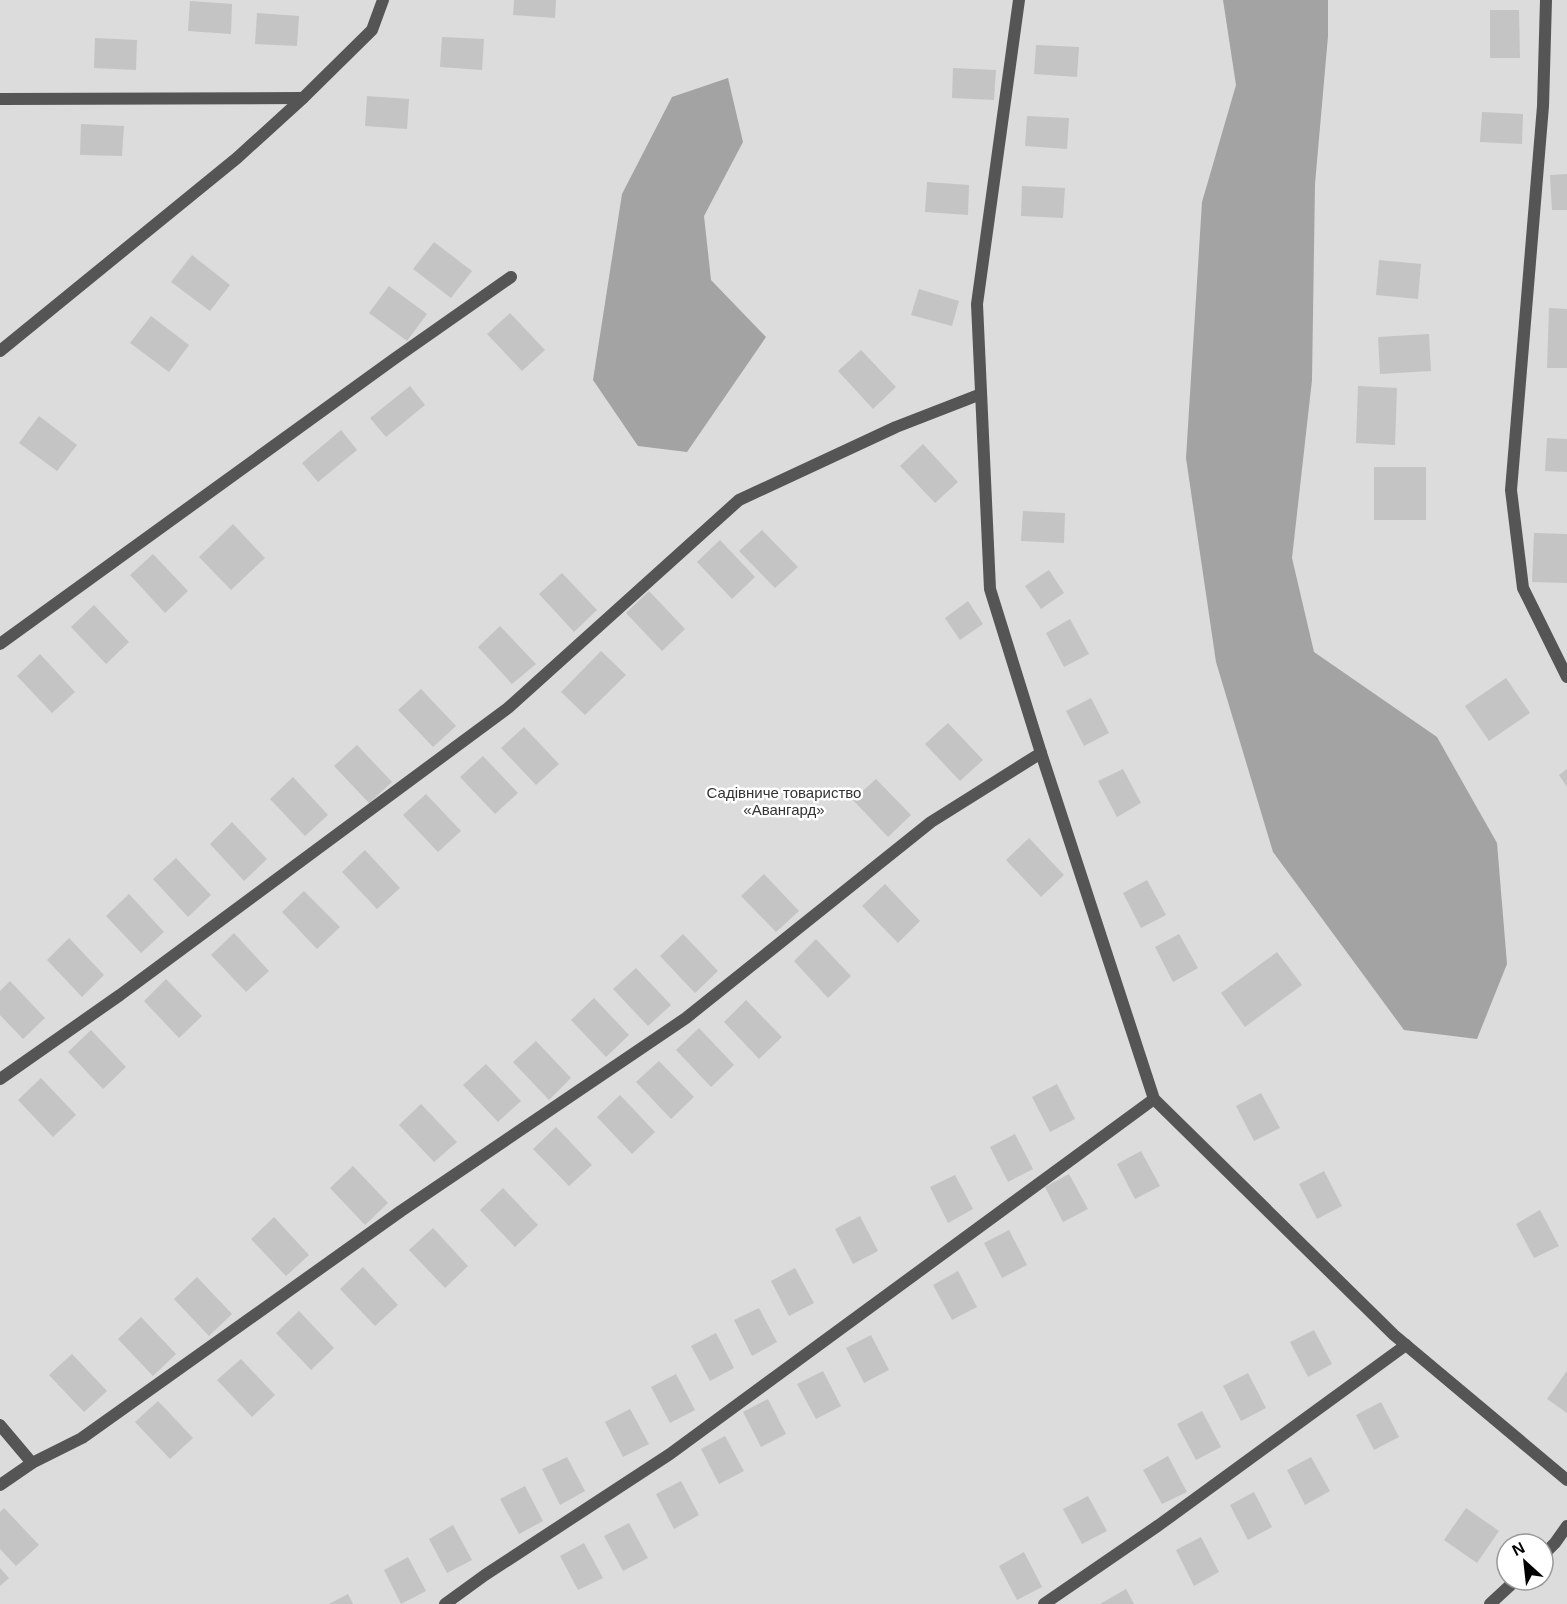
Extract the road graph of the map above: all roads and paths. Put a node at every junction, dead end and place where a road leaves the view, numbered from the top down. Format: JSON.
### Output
{"nodes":[{"id":1,"x":383,"y":0,"type":"edge"},
{"id":2,"x":1019,"y":0,"type":"edge"},
{"id":3,"x":1546,"y":0,"type":"edge"},
{"id":4,"x":303,"y":98,"type":"junction"},
{"id":5,"x":0,"y":99,"type":"edge"},
{"id":6,"x":512,"y":277,"type":"dead end"},
{"id":7,"x":0,"y":351,"type":"edge"},
{"id":8,"x":981,"y":394,"type":"junction"},
{"id":9,"x":0,"y":644,"type":"edge"},
{"id":10,"x":1567,"y":677,"type":"edge"},
{"id":11,"x":1041,"y":753,"type":"junction"},
{"id":12,"x":0,"y":1079,"type":"edge"},
{"id":13,"x":1154,"y":1099,"type":"junction"},
{"id":14,"x":1406,"y":1345,"type":"junction"},
{"id":15,"x":0,"y":1425,"type":"edge"},
{"id":16,"x":32,"y":1463,"type":"junction"},
{"id":17,"x":1567,"y":1480,"type":"edge"},
{"id":18,"x":0,"y":1485,"type":"edge"},
{"id":19,"x":1567,"y":1526,"type":"edge"},
{"id":20,"x":1555,"y":1543,"type":"edge"},
{"id":21,"x":1503,"y":1592,"type":"edge"},
{"id":22,"x":445,"y":1604,"type":"edge"},
{"id":23,"x":1044,"y":1604,"type":"edge"},
{"id":24,"x":1490,"y":1604,"type":"edge"}],
"edges":[{"from":1,"to":4,"type":"street"},
{"from":2,"to":8,"type":"street"},
{"from":3,"to":10,"type":"street"},
{"from":4,"to":5,"type":"street"},
{"from":4,"to":7,"type":"street"},
{"from":6,"to":9,"type":"street"},
{"from":8,"to":11,"type":"street"},
{"from":8,"to":12,"type":"street"},
{"from":11,"to":13,"type":"street"},
{"from":11,"to":16,"type":"street"},
{"from":13,"to":14,"type":"street"},
{"from":13,"to":22,"type":"street"},
{"from":14,"to":17,"type":"street"},
{"from":14,"to":23,"type":"street"},
{"from":15,"to":16,"type":"street"},
{"from":16,"to":18,"type":"street"},
{"from":19,"to":20,"type":"street"},
{"from":21,"to":24,"type":"street"}]}
